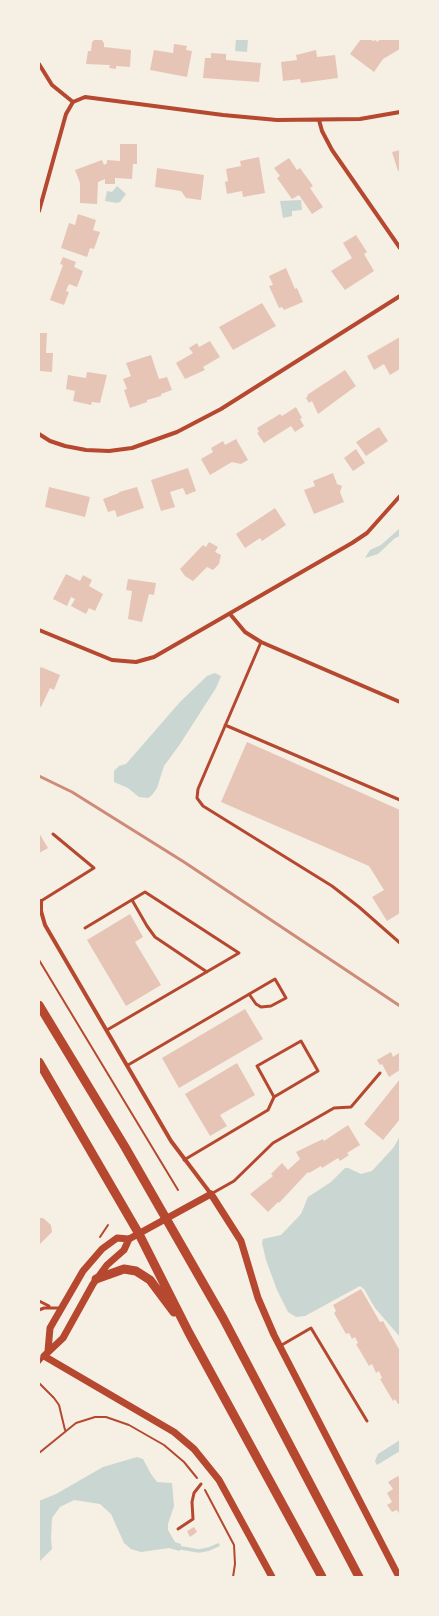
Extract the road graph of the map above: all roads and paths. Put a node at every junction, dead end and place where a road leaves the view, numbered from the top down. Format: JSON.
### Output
{"nodes":[{"id":1,"x":39,"y":64,"type":"edge"},
{"id":2,"x":73,"y":102,"type":"junction"},
{"id":3,"x":400,"y":112,"type":"edge"},
{"id":4,"x":319,"y":120,"type":"junction"},
{"id":5,"x":39,"y":211,"type":"edge"},
{"id":6,"x":400,"y":248,"type":"edge"},
{"id":7,"x":400,"y":296,"type":"edge"},
{"id":8,"x":39,"y":434,"type":"edge"},
{"id":9,"x":400,"y":496,"type":"edge"},
{"id":10,"x":230,"y":614,"type":"junction"},
{"id":11,"x":39,"y":630,"type":"edge"},
{"id":12,"x":261,"y":642,"type":"junction"},
{"id":13,"x":400,"y":702,"type":"edge"},
{"id":14,"x":225,"y":724,"type":"junction"},
{"id":15,"x":400,"y":800,"type":"edge"},
{"id":16,"x":53,"y":834,"type":"dead end"},
{"id":17,"x":132,"y":900,"type":"junction"},
{"id":18,"x":41,"y":901,"type":"joint"},
{"id":19,"x":85,"y":928,"type":"dead end"},
{"id":20,"x":400,"y":943,"type":"edge"},
{"id":21,"x":39,"y":960,"type":"edge"},
{"id":22,"x":207,"y":972,"type":"junction"},
{"id":23,"x":249,"y":994,"type":"junction"},
{"id":24,"x":39,"y":1005,"type":"edge"},
{"id":25,"x":107,"y":1030,"type":"junction"},
{"id":26,"x":39,"y":1062,"type":"edge"},
{"id":27,"x":128,"y":1065,"type":"junction"},
{"id":28,"x":380,"y":1074,"type":"dead end"},
{"id":29,"x":274,"y":1097,"type":"junction"},
{"id":30,"x":184,"y":1160,"type":"junction"},
{"id":31,"x":178,"y":1190,"type":"dead end"},
{"id":32,"x":211,"y":1194,"type":"junction"},
{"id":33,"x":167,"y":1219,"type":"junction"},
{"id":34,"x":139,"y":1234,"type":"junction"},
{"id":35,"x":129,"y":1239,"type":"junction"},
{"id":36,"x":96,"y":1279,"type":"junction"},
{"id":37,"x":39,"y":1301,"type":"edge"},
{"id":38,"x":51,"y":1307,"type":"junction"},
{"id":39,"x":62,"y":1308,"type":"junction"},
{"id":40,"x":39,"y":1310,"type":"edge"},
{"id":41,"x":189,"y":1332,"type":"junction"},
{"id":42,"x":280,"y":1346,"type":"junction"},
{"id":43,"x":44,"y":1354,"type":"edge"},
{"id":44,"x":39,"y":1362,"type":"edge"},
{"id":45,"x":39,"y":1383,"type":"edge"},
{"id":46,"x":367,"y":1421,"type":"dead end"},
{"id":47,"x":65,"y":1430,"type":"junction"},
{"id":48,"x":39,"y":1453,"type":"edge"},
{"id":49,"x":201,"y":1484,"type":"junction"},
{"id":50,"x":178,"y":1529,"type":"dead end"},
{"id":51,"x":233,"y":1577,"type":"edge"},
{"id":52,"x":272,"y":1577,"type":"edge"},
{"id":53,"x":322,"y":1577,"type":"edge"},
{"id":54,"x":359,"y":1577,"type":"edge"},
{"id":55,"x":399,"y":1577,"type":"edge"}],
"edges":[{"from":1,"to":2,"type":"street"},
{"from":2,"to":4,"type":"street"},
{"from":2,"to":5,"type":"street"},
{"from":3,"to":4,"type":"street"},
{"from":4,"to":6,"type":"street"},
{"from":7,"to":8,"type":"street"},
{"from":9,"to":10,"type":"street"},
{"from":10,"to":11,"type":"street"},
{"from":10,"to":12,"type":"street"},
{"from":12,"to":13,"type":"street"},
{"from":12,"to":14,"type":"lane"},
{"from":14,"to":15,"type":"lane"},
{"from":14,"to":20,"type":"lane"},
{"from":16,"to":18,"type":"lane"},
{"from":17,"to":19,"type":"lane"},
{"from":17,"to":22,"type":"lane"},
{"from":17,"to":22,"type":"lane"},
{"from":18,"to":25,"type":"street"},
{"from":21,"to":31,"type":"path"},
{"from":22,"to":25,"type":"lane"},
{"from":23,"to":23,"type":"lane"},
{"from":23,"to":27,"type":"lane"},
{"from":24,"to":33,"type":"main road"},
{"from":25,"to":27,"type":"street"},
{"from":26,"to":34,"type":"main road"},
{"from":27,"to":30,"type":"street"},
{"from":28,"to":32,"type":"lane"},
{"from":29,"to":29,"type":"lane"},
{"from":29,"to":30,"type":"lane"},
{"from":30,"to":32,"type":"street"},
{"from":32,"to":33,"type":"street"},
{"from":32,"to":42,"type":"street"},
{"from":33,"to":34,"type":"street"},
{"from":33,"to":54,"type":"main road"},
{"from":34,"to":35,"type":"street"},
{"from":34,"to":41,"type":"main road"},
{"from":35,"to":36,"type":"street"},
{"from":35,"to":39,"type":"street"},
{"from":36,"to":41,"type":"main road"},
{"from":36,"to":43,"type":"street"},
{"from":37,"to":38,"type":"lane"},
{"from":38,"to":39,"type":"lane"},
{"from":38,"to":40,"type":"lane"},
{"from":39,"to":43,"type":"street"},
{"from":41,"to":53,"type":"main road"},
{"from":42,"to":46,"type":"lane"},
{"from":42,"to":55,"type":"street"},
{"from":43,"to":44,"type":"street"},
{"from":43,"to":52,"type":"street"},
{"from":45,"to":47,"type":"path"},
{"from":47,"to":48,"type":"path"},
{"from":47,"to":49,"type":"path"},
{"from":49,"to":50,"type":"lane"},
{"from":49,"to":51,"type":"path"}]}
